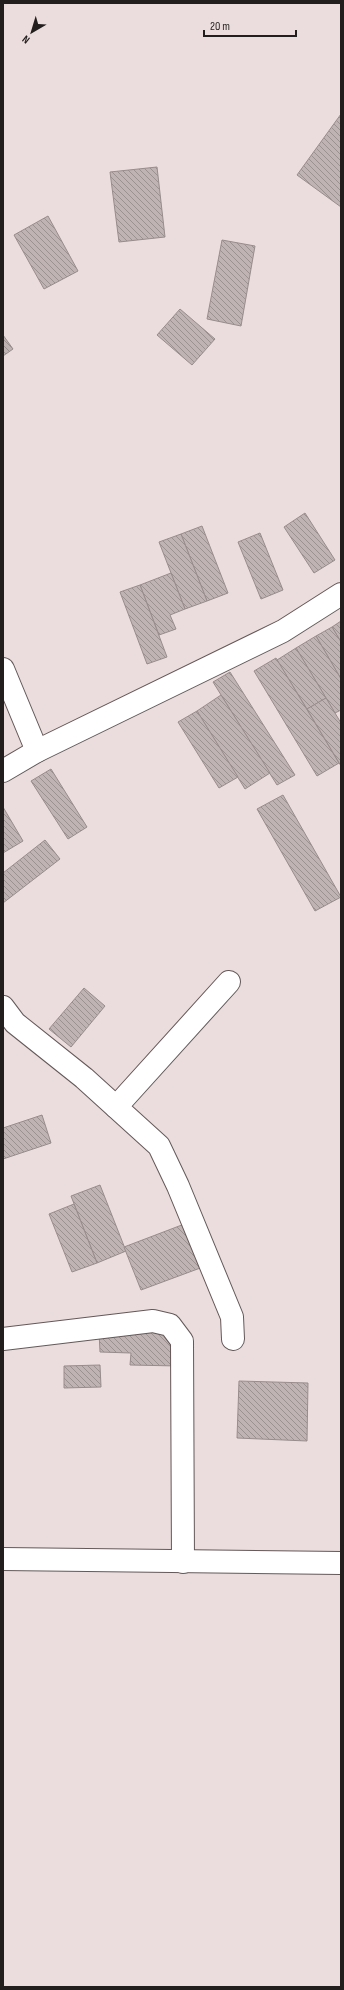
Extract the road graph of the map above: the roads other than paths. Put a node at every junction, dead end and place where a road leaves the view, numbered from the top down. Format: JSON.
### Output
{"nodes":[{"id":1,"x":341,"y":594,"type":"edge"},
{"id":2,"x":3,"y":669,"type":"edge"},
{"id":3,"x":37,"y":750,"type":"junction"},
{"id":4,"x":3,"y":771,"type":"edge"},
{"id":5,"x":229,"y":982,"type":"dead end"},
{"id":6,"x":3,"y":1007,"type":"edge"},
{"id":7,"x":116,"y":1107,"type":"junction"},
{"id":8,"x":3,"y":1339,"type":"edge"},
{"id":9,"x":233,"y":1339,"type":"dead end"},
{"id":10,"x":3,"y":1559,"type":"edge"},
{"id":11,"x":183,"y":1562,"type":"junction"},
{"id":12,"x":341,"y":1563,"type":"edge"}],
"edges":[{"from":1,"to":3,"type":"street"},
{"from":2,"to":3,"type":"street"},
{"from":3,"to":4,"type":"street"},
{"from":5,"to":7,"type":"street"},
{"from":6,"to":7,"type":"street"},
{"from":7,"to":9,"type":"street"},
{"from":8,"to":11,"type":"street"},
{"from":10,"to":11,"type":"street"},
{"from":11,"to":12,"type":"street"}]}
